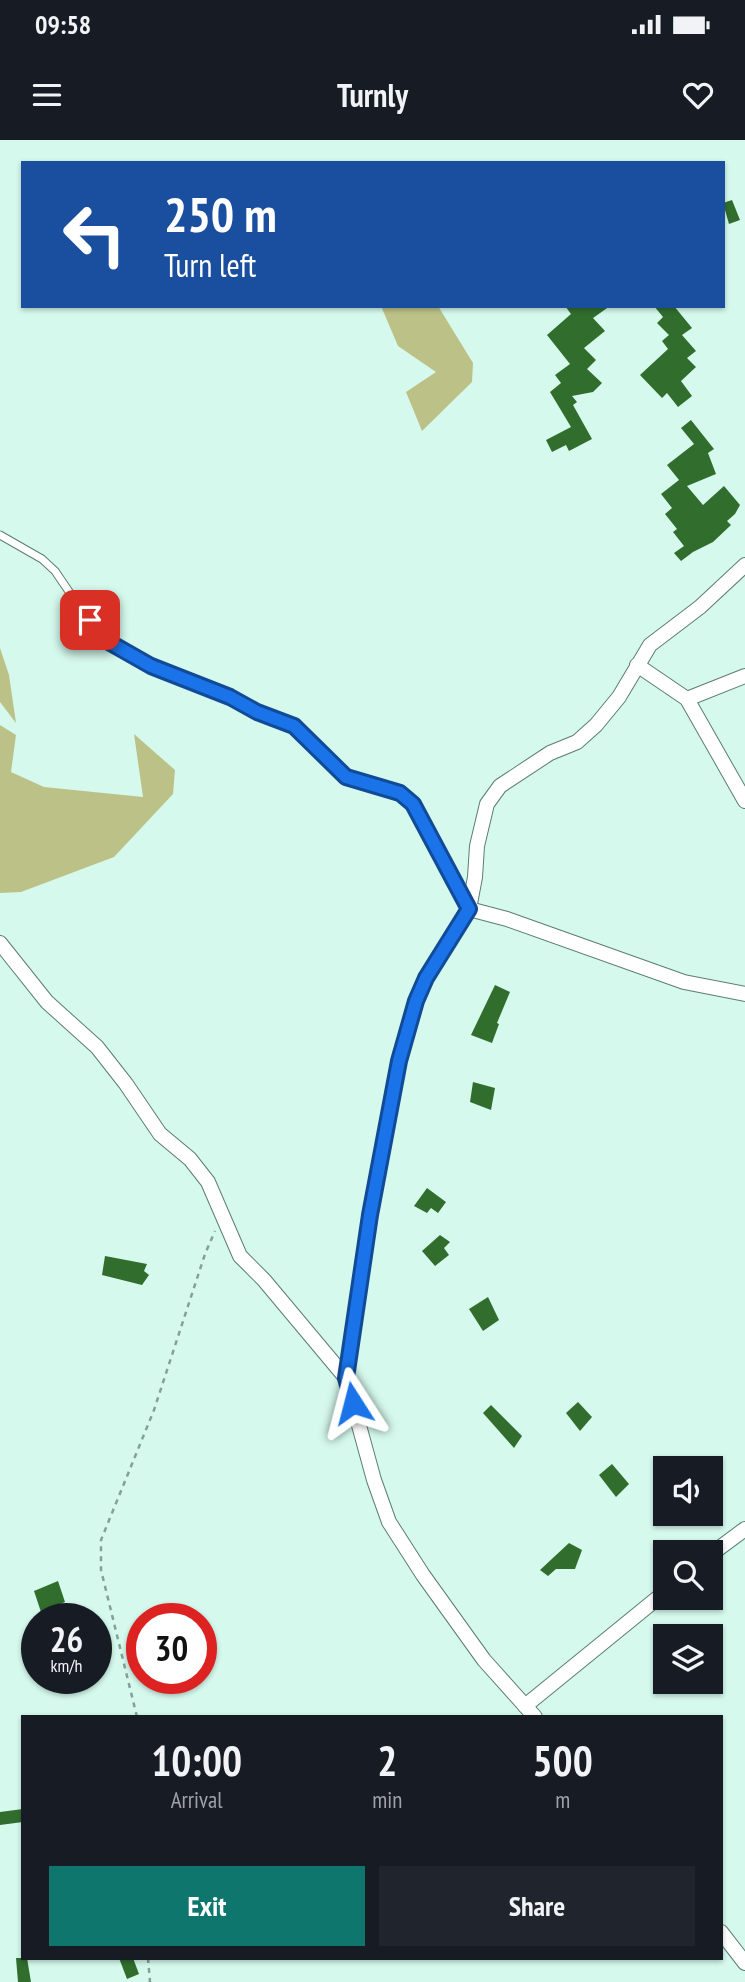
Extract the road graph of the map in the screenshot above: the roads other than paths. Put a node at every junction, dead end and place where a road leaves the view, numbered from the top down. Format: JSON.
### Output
{"nodes":[{"id":1,"x":0,"y":535,"type":"edge"},
{"id":2,"x":745,"y":565,"type":"edge"},
{"id":3,"x":637,"y":665,"type":"junction"},
{"id":4,"x":745,"y":676,"type":"edge"},
{"id":5,"x":687,"y":699,"type":"junction"},
{"id":6,"x":745,"y":801,"type":"edge"},
{"id":7,"x":469,"y":909,"type":"junction"},
{"id":8,"x":0,"y":943,"type":"edge"},
{"id":9,"x":745,"y":994,"type":"edge"},
{"id":10,"x":346,"y":1378,"type":"junction"},
{"id":11,"x":745,"y":1529,"type":"edge"},
{"id":12,"x":723,"y":1545,"type":"edge"},
{"id":13,"x":653,"y":1603,"type":"edge"},
{"id":14,"x":530,"y":1711,"type":"edge"},
{"id":15,"x":723,"y":1934,"type":"edge"},
{"id":16,"x":745,"y":1962,"type":"edge"}],
"edges":[{"from":1,"to":7,"type":"lane"},
{"from":2,"to":3,"type":"street"},
{"from":3,"to":5,"type":"street"},
{"from":3,"to":7,"type":"street"},
{"from":4,"to":5,"type":"street"},
{"from":5,"to":6,"type":"street"},
{"from":7,"to":9,"type":"street"},
{"from":7,"to":10,"type":"street"},
{"from":8,"to":10,"type":"street"},
{"from":10,"to":14,"type":"street"},
{"from":11,"to":12,"type":"street"},
{"from":13,"to":14,"type":"street"},
{"from":15,"to":16,"type":"street"}]}
